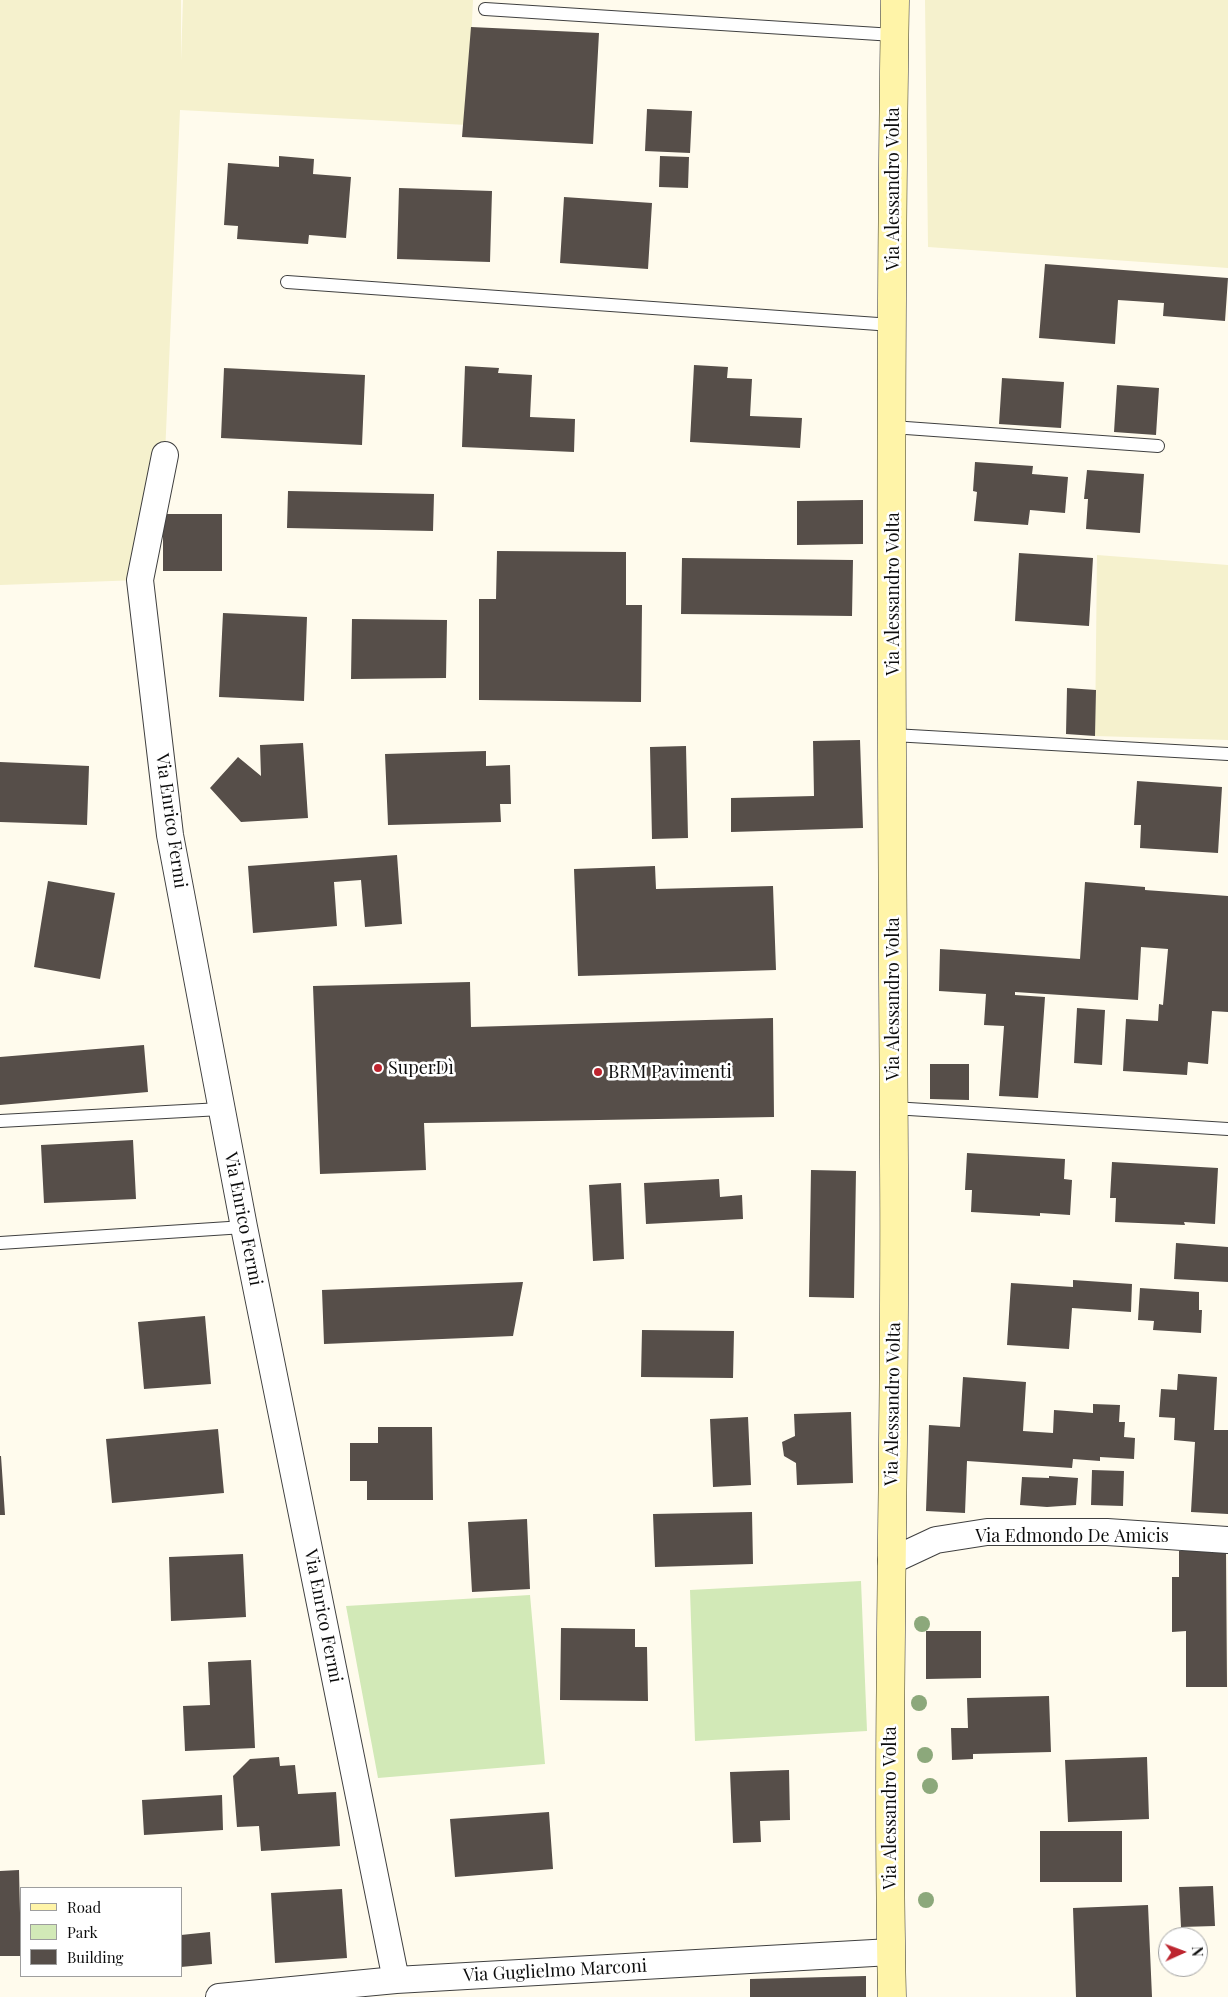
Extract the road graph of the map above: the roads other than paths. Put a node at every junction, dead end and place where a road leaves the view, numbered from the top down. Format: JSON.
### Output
{"nodes":[{"id":1,"x":895,"y":0,"type":"edge"},
{"id":2,"x":485,"y":9,"type":"dead end"},
{"id":3,"x":894,"y":35,"type":"junction"},
{"id":4,"x":287,"y":282,"type":"dead end"},
{"id":5,"x":892,"y":325,"type":"junction"},
{"id":6,"x":892,"y":427,"type":"junction"},
{"id":7,"x":1158,"y":446,"type":"dead end"},
{"id":8,"x":165,"y":455,"type":"dead end"},
{"id":9,"x":893,"y":735,"type":"junction"},
{"id":10,"x":1228,"y":754,"type":"edge"},
{"id":11,"x":893,"y":1108,"type":"junction"},
{"id":12,"x":221,"y":1109,"type":"junction"},
{"id":13,"x":0,"y":1121,"type":"edge"},
{"id":14,"x":1228,"y":1129,"type":"edge"},
{"id":15,"x":244,"y":1227,"type":"junction"},
{"id":16,"x":0,"y":1243,"type":"edge"},
{"id":17,"x":1228,"y":1540,"type":"edge"},
{"id":18,"x":891,"y":1561,"type":"junction"},
{"id":19,"x":891,"y":1952,"type":"junction"},
{"id":20,"x":396,"y":1980,"type":"junction"},
{"id":21,"x":235,"y":1996,"type":"edge"},
{"id":22,"x":892,"y":1997,"type":"edge"}],
"edges":[{"from":1,"to":3,"type":"street","name":"Via Alessandro Volta"},
{"from":2,"to":3,"type":"lane"},
{"from":3,"to":5,"type":"street","name":"Via Alessandro Volta"},
{"from":4,"to":5,"type":"lane"},
{"from":5,"to":6,"type":"street","name":"Via Alessandro Volta"},
{"from":6,"to":7,"type":"lane"},
{"from":6,"to":9,"type":"street","name":"Via Alessandro Volta"},
{"from":8,"to":12,"type":"street","name":"Via Enrico Fermi"},
{"from":9,"to":10,"type":"lane"},
{"from":9,"to":11,"type":"street","name":"Via Alessandro Volta"},
{"from":11,"to":14,"type":"lane"},
{"from":11,"to":18,"type":"street","name":"Via Alessandro Volta"},
{"from":12,"to":13,"type":"lane"},
{"from":12,"to":15,"type":"street","name":"Via Enrico Fermi"},
{"from":15,"to":16,"type":"lane"},
{"from":15,"to":20,"type":"street","name":"Via Enrico Fermi"},
{"from":17,"to":18,"type":"street","name":"Via Edmondo De Amicis"},
{"from":18,"to":19,"type":"street","name":"Via Alessandro Volta"},
{"from":19,"to":20,"type":"street","name":"Via Guglielmo Marconi"},
{"from":19,"to":22,"type":"street","name":"Via Alessandro Volta"},
{"from":20,"to":21,"type":"street","name":"Via Guglielmo Marconi"}]}
